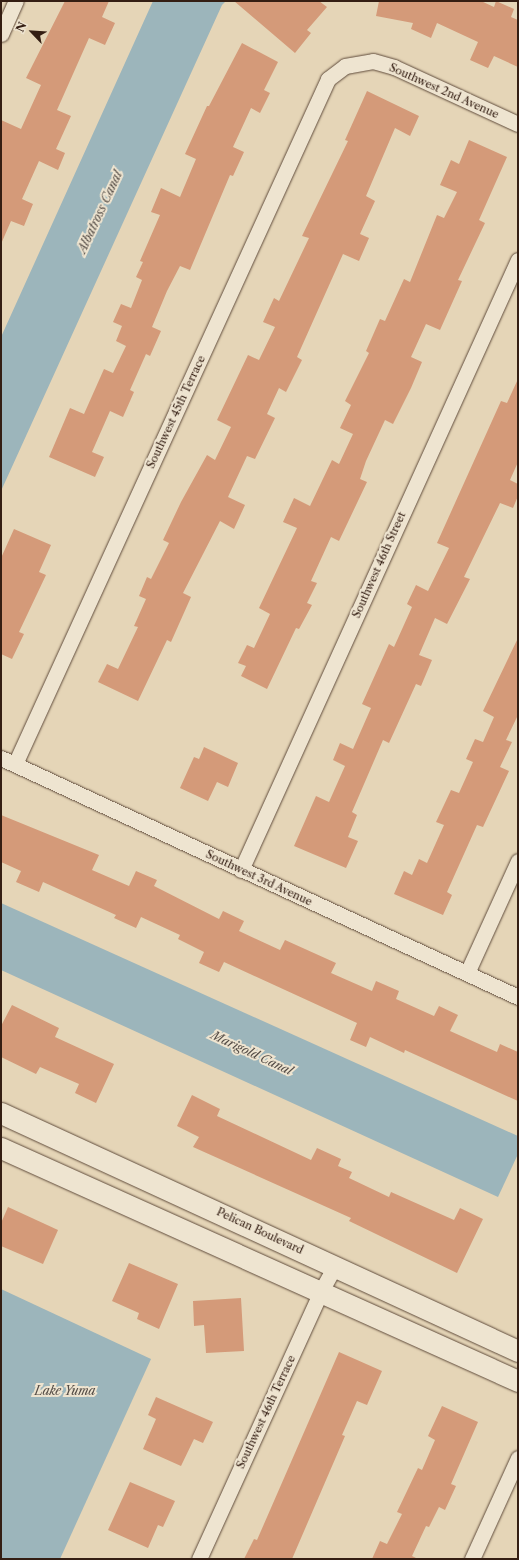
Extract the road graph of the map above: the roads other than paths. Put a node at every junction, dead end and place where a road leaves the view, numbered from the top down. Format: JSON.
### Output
{"nodes":[{"id":1,"x":16,"y":1,"type":"edge"},
{"id":2,"x":1,"y":34,"type":"edge"},
{"id":3,"x":345,"y":66,"type":"joint"},
{"id":4,"x":518,"y":124,"type":"edge"},
{"id":5,"x":518,"y":260,"type":"edge"},
{"id":6,"x":1,"y":758,"type":"edge"},
{"id":7,"x":15,"y":764,"type":"junction"},
{"id":8,"x":518,"y":861,"type":"edge"},
{"id":9,"x":241,"y":870,"type":"junction"},
{"id":10,"x":467,"y":974,"type":"junction"},
{"id":11,"x":518,"y":997,"type":"edge"},
{"id":12,"x":1,"y":1113,"type":"edge"},
{"id":13,"x":1,"y":1148,"type":"edge"},
{"id":14,"x":335,"y":1266,"type":"junction"},
{"id":15,"x":320,"y":1293,"type":"junction"},
{"id":16,"x":518,"y":1351,"type":"edge"},
{"id":17,"x":518,"y":1381,"type":"edge"},
{"id":18,"x":518,"y":1458,"type":"edge"},
{"id":19,"x":199,"y":1559,"type":"edge"},
{"id":20,"x":472,"y":1559,"type":"edge"}],
"edges":[{"from":1,"to":2,"type":"street"},
{"from":3,"to":4,"type":"street","name":"Southwest 2nd Avenue"},
{"from":3,"to":7,"type":"street","name":"Southwest 45th Terrace"},
{"from":5,"to":9,"type":"street","name":"Southwest 46th Street"},
{"from":6,"to":7,"type":"street","name":"Southwest 3rd Avenue"},
{"from":7,"to":9,"type":"street","name":"Southwest 3rd Avenue"},
{"from":8,"to":10,"type":"street"},
{"from":9,"to":10,"type":"street","name":"Southwest 3rd Avenue"},
{"from":10,"to":11,"type":"street","name":"Southwest 3rd Avenue"},
{"from":12,"to":14,"type":"street","name":"Pelican Boulevard"},
{"from":13,"to":15,"type":"street"},
{"from":14,"to":15,"type":"street","name":"Southwest 46th Terrace"},
{"from":14,"to":16,"type":"street","name":"Pelican Boulevard"},
{"from":15,"to":17,"type":"street"},
{"from":15,"to":19,"type":"street","name":"Southwest 46th Terrace"},
{"from":18,"to":20,"type":"street"}]}
